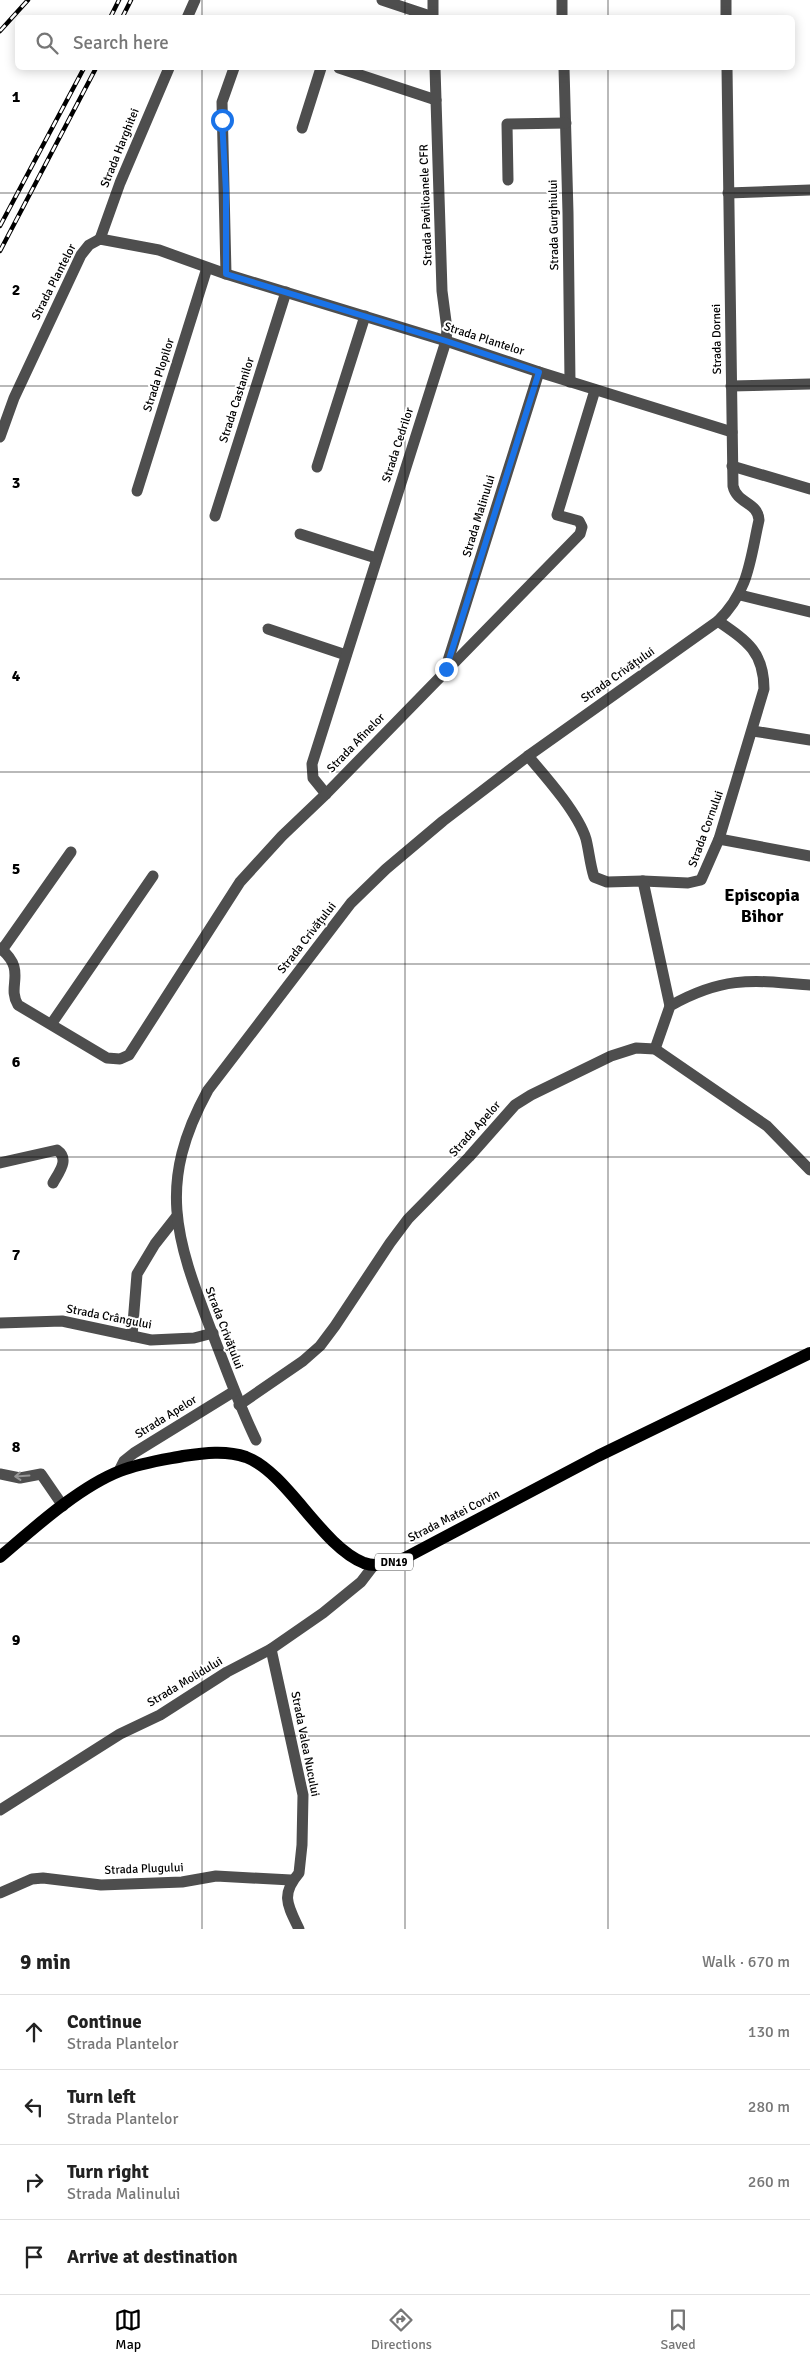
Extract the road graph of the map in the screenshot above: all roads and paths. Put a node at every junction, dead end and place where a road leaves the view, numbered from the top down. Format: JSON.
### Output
{"nodes":[{"id":1,"x":195,"y":0,"type":"edge"},
{"id":2,"x":382,"y":0,"type":"edge"},
{"id":3,"x":433,"y":0,"type":"edge"},
{"id":4,"x":562,"y":0,"type":"edge"},
{"id":5,"x":726,"y":0,"type":"edge"},
{"id":6,"x":189,"y":15,"type":"edge"},
{"id":7,"x":427,"y":15,"type":"edge"},
{"id":8,"x":433,"y":15,"type":"edge"},
{"id":9,"x":562,"y":15,"type":"edge"},
{"id":10,"x":726,"y":15,"type":"edge"},
{"id":11,"x":168,"y":70,"type":"edge"},
{"id":12,"x":233,"y":70,"type":"edge"},
{"id":13,"x":320,"y":70,"type":"edge"},
{"id":14,"x":345,"y":70,"type":"edge"},
{"id":15,"x":435,"y":70,"type":"edge"},
{"id":16,"x":564,"y":70,"type":"edge"},
{"id":17,"x":727,"y":70,"type":"edge"},
{"id":18,"x":436,"y":100,"type":"junction"},
{"id":19,"x":566,"y":123,"type":"junction"},
{"id":20,"x":302,"y":128,"type":"dead end"},
{"id":21,"x":508,"y":180,"type":"dead end"},
{"id":22,"x":810,"y":190,"type":"edge"},
{"id":23,"x":728,"y":193,"type":"junction"},
{"id":24,"x":100,"y":240,"type":"junction"},
{"id":25,"x":207,"y":268,"type":"junction"},
{"id":26,"x":226,"y":274,"type":"junction"},
{"id":27,"x":286,"y":292,"type":"junction"},
{"id":28,"x":365,"y":316,"type":"junction"},
{"id":29,"x":446,"y":341,"type":"junction"},
{"id":30,"x":539,"y":372,"type":"junction"},
{"id":31,"x":570,"y":382,"type":"junction"},
{"id":32,"x":810,"y":384,"type":"edge"},
{"id":33,"x":731,"y":386,"type":"junction"},
{"id":34,"x":595,"y":390,"type":"junction"},
{"id":35,"x":732,"y":432,"type":"junction"},
{"id":36,"x":0,"y":437,"type":"edge"},
{"id":37,"x":732,"y":466,"type":"junction"},
{"id":38,"x":317,"y":467,"type":"dead end"},
{"id":39,"x":810,"y":489,"type":"edge"},
{"id":40,"x":137,"y":491,"type":"dead end"},
{"id":41,"x":215,"y":516,"type":"dead end"},
{"id":42,"x":300,"y":534,"type":"dead end"},
{"id":43,"x":376,"y":558,"type":"junction"},
{"id":44,"x":740,"y":595,"type":"junction"},
{"id":45,"x":810,"y":612,"type":"edge"},
{"id":46,"x":718,"y":621,"type":"junction"},
{"id":47,"x":268,"y":629,"type":"dead end"},
{"id":48,"x":346,"y":655,"type":"junction"},
{"id":49,"x":446,"y":669,"type":"junction"},
{"id":50,"x":753,"y":731,"type":"junction"},
{"id":51,"x":810,"y":740,"type":"edge"},
{"id":52,"x":528,"y":756,"type":"junction"},
{"id":53,"x":326,"y":794,"type":"junction"},
{"id":54,"x":719,"y":839,"type":"junction"},
{"id":55,"x":70,"y":852,"type":"dead end"},
{"id":56,"x":810,"y":856,"type":"edge"},
{"id":57,"x":153,"y":876,"type":"dead end"},
{"id":58,"x":643,"y":881,"type":"junction"},
{"id":59,"x":1,"y":949,"type":"edge"},
{"id":60,"x":810,"y":985,"type":"edge"},
{"id":61,"x":670,"y":1006,"type":"junction"},
{"id":62,"x":52,"y":1023,"type":"junction"},
{"id":63,"x":655,"y":1049,"type":"junction"},
{"id":64,"x":0,"y":1163,"type":"edge"},
{"id":65,"x":810,"y":1170,"type":"edge"},
{"id":66,"x":54,"y":1183,"type":"dead end"},
{"id":67,"x":178,"y":1216,"type":"junction"},
{"id":68,"x":0,"y":1323,"type":"edge"},
{"id":69,"x":212,"y":1333,"type":"junction"},
{"id":70,"x":132,"y":1336,"type":"junction"},
{"id":71,"x":810,"y":1353,"type":"edge"},
{"id":72,"x":233,"y":1392,"type":"junction"},
{"id":73,"x":239,"y":1405,"type":"junction"},
{"id":74,"x":256,"y":1440,"type":"dead end"},
{"id":75,"x":119,"y":1471,"type":"junction"},
{"id":76,"x":0,"y":1474,"type":"edge"},
{"id":77,"x":63,"y":1506,"type":"junction"},
{"id":78,"x":0,"y":1556,"type":"edge"},
{"id":79,"x":374,"y":1565,"type":"junction"},
{"id":80,"x":271,"y":1649,"type":"junction"},
{"id":81,"x":0,"y":1810,"type":"edge"},
{"id":82,"x":291,"y":1880,"type":"junction"},
{"id":83,"x":0,"y":1892,"type":"edge"},
{"id":84,"x":299,"y":1929,"type":"edge"}],
"edges":[{"from":1,"to":6,"type":"street"},
{"from":2,"to":7,"type":"street"},
{"from":3,"to":8,"type":"street"},
{"from":4,"to":9,"type":"street"},
{"from":5,"to":10,"type":"street"},
{"from":11,"to":24,"type":"street","name":"Strada Harghitei"},
{"from":12,"to":26,"type":"street"},
{"from":13,"to":20,"type":"street"},
{"from":14,"to":18,"type":"street"},
{"from":15,"to":18,"type":"street","name":"Strada Pavilioanele CFR"},
{"from":16,"to":19,"type":"street","name":"Strada Gurghiului"},
{"from":17,"to":23,"type":"street","name":"Strada Dornei"},
{"from":18,"to":29,"type":"street","name":"Strada Pavilioanele CFR"},
{"from":19,"to":21,"type":"street"},
{"from":19,"to":31,"type":"street","name":"Strada Gurghiului"},
{"from":22,"to":23,"type":"street"},
{"from":23,"to":33,"type":"street","name":"Strada Dornei"},
{"from":24,"to":25,"type":"street","name":"Strada Plantelor"},
{"from":24,"to":36,"type":"street","name":"Strada Plantelor"},
{"from":25,"to":26,"type":"street","name":"Strada Plantelor"},
{"from":25,"to":40,"type":"street","name":"Strada Plopilor"},
{"from":26,"to":27,"type":"street","name":"Strada Plantelor"},
{"from":27,"to":28,"type":"street","name":"Strada Plantelor"},
{"from":27,"to":41,"type":"street","name":"Strada Castanilor"},
{"from":28,"to":29,"type":"street","name":"Strada Plantelor"},
{"from":28,"to":38,"type":"street"},
{"from":29,"to":30,"type":"street","name":"Strada Plantelor"},
{"from":29,"to":43,"type":"street","name":"Strada Cedrilor"},
{"from":30,"to":31,"type":"street","name":"Strada Plantelor"},
{"from":30,"to":49,"type":"street","name":"Strada Malinului"},
{"from":31,"to":34,"type":"street","name":"Strada Plantelor"},
{"from":32,"to":33,"type":"street"},
{"from":33,"to":35,"type":"street","name":"Strada Dornei"},
{"from":34,"to":35,"type":"street","name":"Strada Plantelor"},
{"from":34,"to":49,"type":"street","name":"Strada Afinelor"},
{"from":35,"to":37,"type":"street","name":"Strada Dornei"},
{"from":37,"to":39,"type":"street"},
{"from":37,"to":44,"type":"street","name":"Strada Dornei"},
{"from":42,"to":43,"type":"street"},
{"from":43,"to":48,"type":"street","name":"Strada Cedrilor"},
{"from":44,"to":45,"type":"street"},
{"from":44,"to":46,"type":"street","name":"Strada Crivățului"},
{"from":46,"to":50,"type":"street","name":"Strada Cornului"},
{"from":46,"to":52,"type":"street","name":"Strada Crivățului"},
{"from":47,"to":48,"type":"street"},
{"from":48,"to":53,"type":"street","name":"Strada Cedrilor"},
{"from":49,"to":53,"type":"street","name":"Strada Afinelor"},
{"from":50,"to":51,"type":"street"},
{"from":50,"to":54,"type":"street","name":"Strada Cornului"},
{"from":52,"to":58,"type":"street","name":"Strada Cornului"},
{"from":52,"to":67,"type":"street","name":"Strada Crivățului"},
{"from":53,"to":62,"type":"street","name":"Strada Afinelor"},
{"from":54,"to":56,"type":"street"},
{"from":54,"to":58,"type":"street","name":"Strada Cornului"},
{"from":55,"to":59,"type":"street","name":"Strada Afinelor"},
{"from":57,"to":62,"type":"street"},
{"from":58,"to":61,"type":"street"},
{"from":59,"to":62,"type":"street","name":"Strada Afinelor"},
{"from":60,"to":61,"type":"street"},
{"from":61,"to":63,"type":"street"},
{"from":63,"to":65,"type":"street"},
{"from":63,"to":73,"type":"street","name":"Strada Apelor"},
{"from":64,"to":66,"type":"street"},
{"from":67,"to":69,"type":"street","name":"Strada Crivățului"},
{"from":67,"to":70,"type":"street"},
{"from":68,"to":70,"type":"street","name":"Strada Crângului"},
{"from":69,"to":70,"type":"street","name":"Strada Crângului"},
{"from":69,"to":72,"type":"street","name":"Strada Crivățului"},
{"from":71,"to":79,"type":"main road","name":"Strada Matei Corvin","number":"DN19"},
{"from":72,"to":73,"type":"street","name":"Strada Crivățului"},
{"from":72,"to":75,"type":"street","name":"Strada Apelor"},
{"from":73,"to":74,"type":"street","name":"Strada Crivățului"},
{"from":75,"to":77,"type":"main road","number":"DN19"},
{"from":75,"to":79,"type":"main road","number":"DN19"},
{"from":77,"to":76,"type":"street","one_way":true},
{"from":77,"to":78,"type":"main road","number":"DN19"},
{"from":79,"to":80,"type":"street","name":"Strada Molidului"},
{"from":80,"to":81,"type":"street","name":"Strada Molidului"},
{"from":80,"to":82,"type":"street","name":"Strada Valea Nucului"},
{"from":82,"to":83,"type":"street","name":"Strada Plugului"},
{"from":82,"to":84,"type":"street","name":"Strada Valea Nucului"}]}
